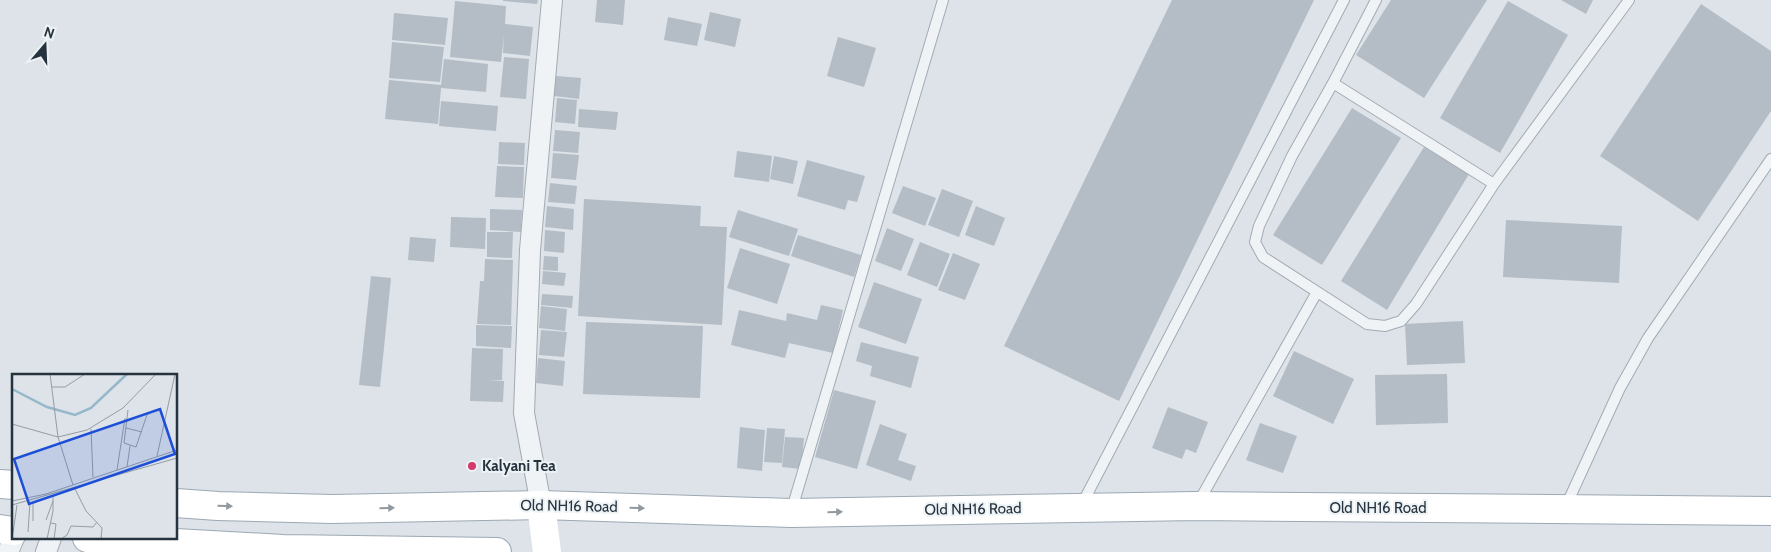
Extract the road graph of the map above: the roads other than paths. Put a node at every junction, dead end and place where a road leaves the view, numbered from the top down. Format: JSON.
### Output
{"nodes":[{"id":1,"x":552,"y":0,"type":"edge"},
{"id":2,"x":943,"y":0,"type":"edge"},
{"id":3,"x":1344,"y":0,"type":"edge"},
{"id":4,"x":1376,"y":0,"type":"edge"},
{"id":5,"x":1629,"y":0,"type":"edge"},
{"id":6,"x":1333,"y":83,"type":"junction"},
{"id":7,"x":1771,"y":159,"type":"edge"},
{"id":8,"x":1494,"y":184,"type":"junction"},
{"id":9,"x":1317,"y":292,"type":"junction"},
{"id":10,"x":178,"y":502,"type":"edge"},
{"id":11,"x":541,"y":505,"type":"junction"},
{"id":12,"x":1196,"y":506,"type":"junction"},
{"id":13,"x":1081,"y":507,"type":"junction"},
{"id":14,"x":1564,"y":509,"type":"junction"},
{"id":15,"x":1771,"y":511,"type":"edge"},
{"id":16,"x":791,"y":512,"type":"junction"},
{"id":17,"x":13,"y":540,"type":"edge"},
{"id":18,"x":50,"y":540,"type":"edge"},
{"id":19,"x":117,"y":540,"type":"edge"},
{"id":20,"x":282,"y":551,"type":"edge"},
{"id":21,"x":8,"y":552,"type":"edge"},
{"id":22,"x":46,"y":552,"type":"edge"},
{"id":23,"x":497,"y":552,"type":"edge"},
{"id":24,"x":547,"y":552,"type":"edge"}],
"edges":[{"from":1,"to":11,"type":"street"},
{"from":2,"to":16,"type":"lane"},
{"from":3,"to":13,"type":"lane"},
{"from":4,"to":6,"type":"lane"},
{"from":5,"to":8,"type":"lane"},
{"from":6,"to":8,"type":"lane"},
{"from":6,"to":9,"type":"lane"},
{"from":7,"to":14,"type":"lane"},
{"from":8,"to":9,"type":"lane"},
{"from":9,"to":12,"type":"lane"},
{"from":10,"to":11,"type":"main road","name":"Old NH16 Road","one_way":true},
{"from":11,"to":16,"type":"main road","name":"Old NH16 Road","one_way":true},
{"from":11,"to":24,"type":"main road"},
{"from":12,"to":13,"type":"main road","name":"Old NH16 Road"},
{"from":12,"to":14,"type":"main road","name":"Old NH16 Road"},
{"from":16,"to":13,"type":"main road","name":"Old NH16 Road","one_way":true},
{"from":14,"to":15,"type":"main road","name":"Old NH16 Road"},
{"from":17,"to":21,"type":"street"},
{"from":18,"to":22,"type":"street"},
{"from":19,"to":20,"type":"main road"},
{"from":20,"to":23,"type":"main road"}]}
